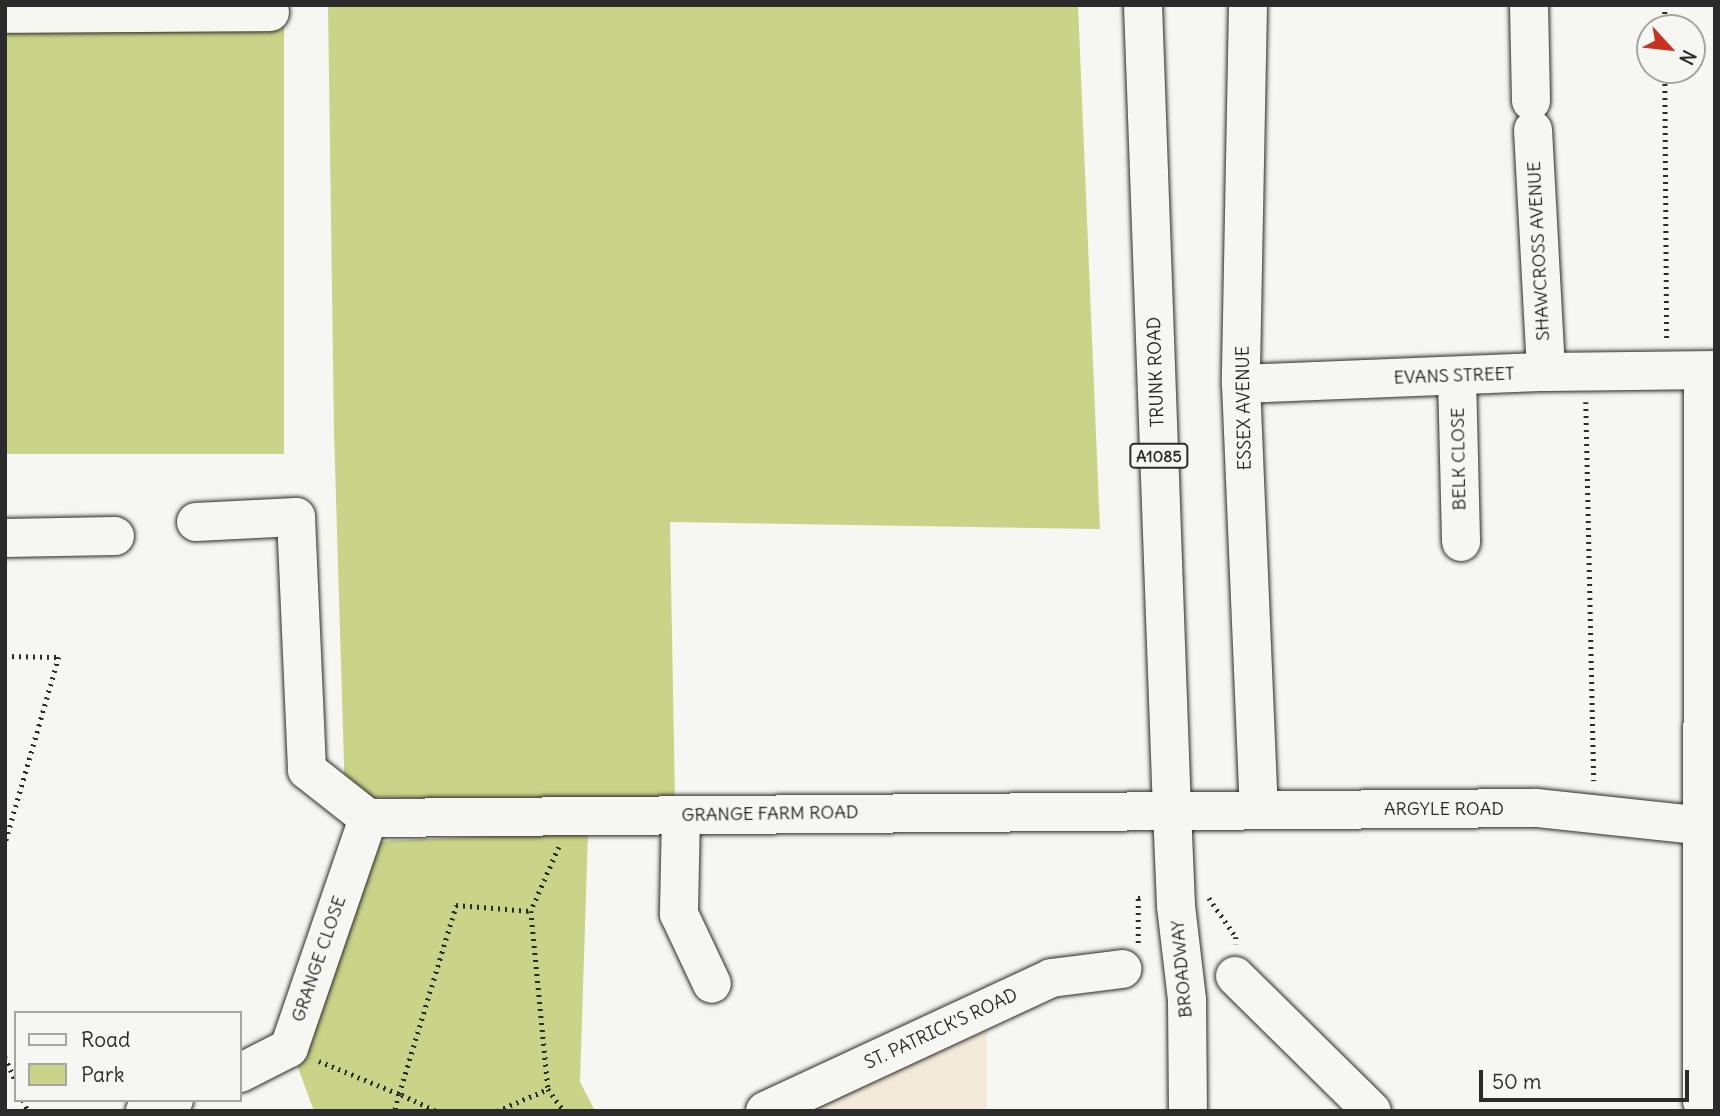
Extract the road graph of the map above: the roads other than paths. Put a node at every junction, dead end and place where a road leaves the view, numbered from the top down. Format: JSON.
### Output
{"nodes":[{"id":1,"x":1143,"y":5,"type":"edge"},
{"id":2,"x":1248,"y":5,"type":"edge"},
{"id":3,"x":1529,"y":5,"type":"edge"},
{"id":4,"x":270,"y":12,"type":"dead end"},
{"id":5,"x":5,"y":14,"type":"edge"},
{"id":6,"x":1695,"y":370,"type":"edge"},
{"id":7,"x":1546,"y":372,"type":"junction"},
{"id":8,"x":1457,"y":376,"type":"junction"},
{"id":9,"x":1241,"y":384,"type":"junction"},
{"id":10,"x":196,"y":522,"type":"dead end"},
{"id":11,"x":115,"y":536,"type":"dead end"},
{"id":12,"x":5,"y":538,"type":"edge"},
{"id":13,"x":1461,"y":542,"type":"dead end"},
{"id":14,"x":1172,"y":810,"type":"junction"},
{"id":15,"x":1259,"y":810,"type":"junction"},
{"id":16,"x":681,"y":815,"type":"junction"},
{"id":17,"x":368,"y":818,"type":"junction"},
{"id":18,"x":1709,"y":826,"type":"edge"},
{"id":19,"x":1176,"y":906,"type":"junction"},
{"id":20,"x":1122,"y":969,"type":"dead end"},
{"id":21,"x":1235,"y":976,"type":"dead end"},
{"id":22,"x":712,"y":984,"type":"dead end"},
{"id":23,"x":242,"y":1072,"type":"edge"},
{"id":24,"x":1702,"y":1101,"type":"dead end"},
{"id":25,"x":169,"y":1102,"type":"edge"},
{"id":26,"x":145,"y":1111,"type":"edge"},
{"id":27,"x":765,"y":1111,"type":"edge"},
{"id":28,"x":1168,"y":1111,"type":"edge"},
{"id":29,"x":1188,"y":1111,"type":"edge"},
{"id":30,"x":1372,"y":1111,"type":"edge"}],
"edges":[{"from":1,"to":14,"type":"street","name":"TRUNK ROAD","number":"A1085"},
{"from":2,"to":9,"type":"street","name":"ESSEX AVENUE"},
{"from":3,"to":7,"type":"street","name":"SHAWCROSS AVENUE"},
{"from":4,"to":5,"type":"street"},
{"from":6,"to":7,"type":"street","name":"EVANS STREET"},
{"from":6,"to":18,"type":"street"},
{"from":7,"to":8,"type":"street","name":"EVANS STREET"},
{"from":8,"to":9,"type":"street","name":"EVANS STREET"},
{"from":8,"to":13,"type":"street","name":"BELK CLOSE"},
{"from":9,"to":15,"type":"street","name":"ESSEX AVENUE"},
{"from":10,"to":17,"type":"street"},
{"from":11,"to":12,"type":"street"},
{"from":14,"to":15,"type":"street","name":"ARGYLE ROAD"},
{"from":14,"to":16,"type":"street","name":"GRANGE FARM ROAD"},
{"from":14,"to":19,"type":"street","name":"TRUNK ROAD","number":"A1085"},
{"from":15,"to":18,"type":"street","name":"ARGYLE ROAD"},
{"from":16,"to":17,"type":"street","name":"GRANGE FARM ROAD"},
{"from":16,"to":22,"type":"street"},
{"from":17,"to":23,"type":"street","name":"GRANGE CLOSE"},
{"from":18,"to":24,"type":"street"},
{"from":19,"to":28,"type":"street","name":"BROADWAY","number":"A1085"},
{"from":19,"to":29,"type":"street","name":"BROADWAY","number":"A1085"},
{"from":20,"to":27,"type":"street","name":"ST. PATRICK'S ROAD"},
{"from":21,"to":30,"type":"street"},
{"from":25,"to":26,"type":"street"}]}
